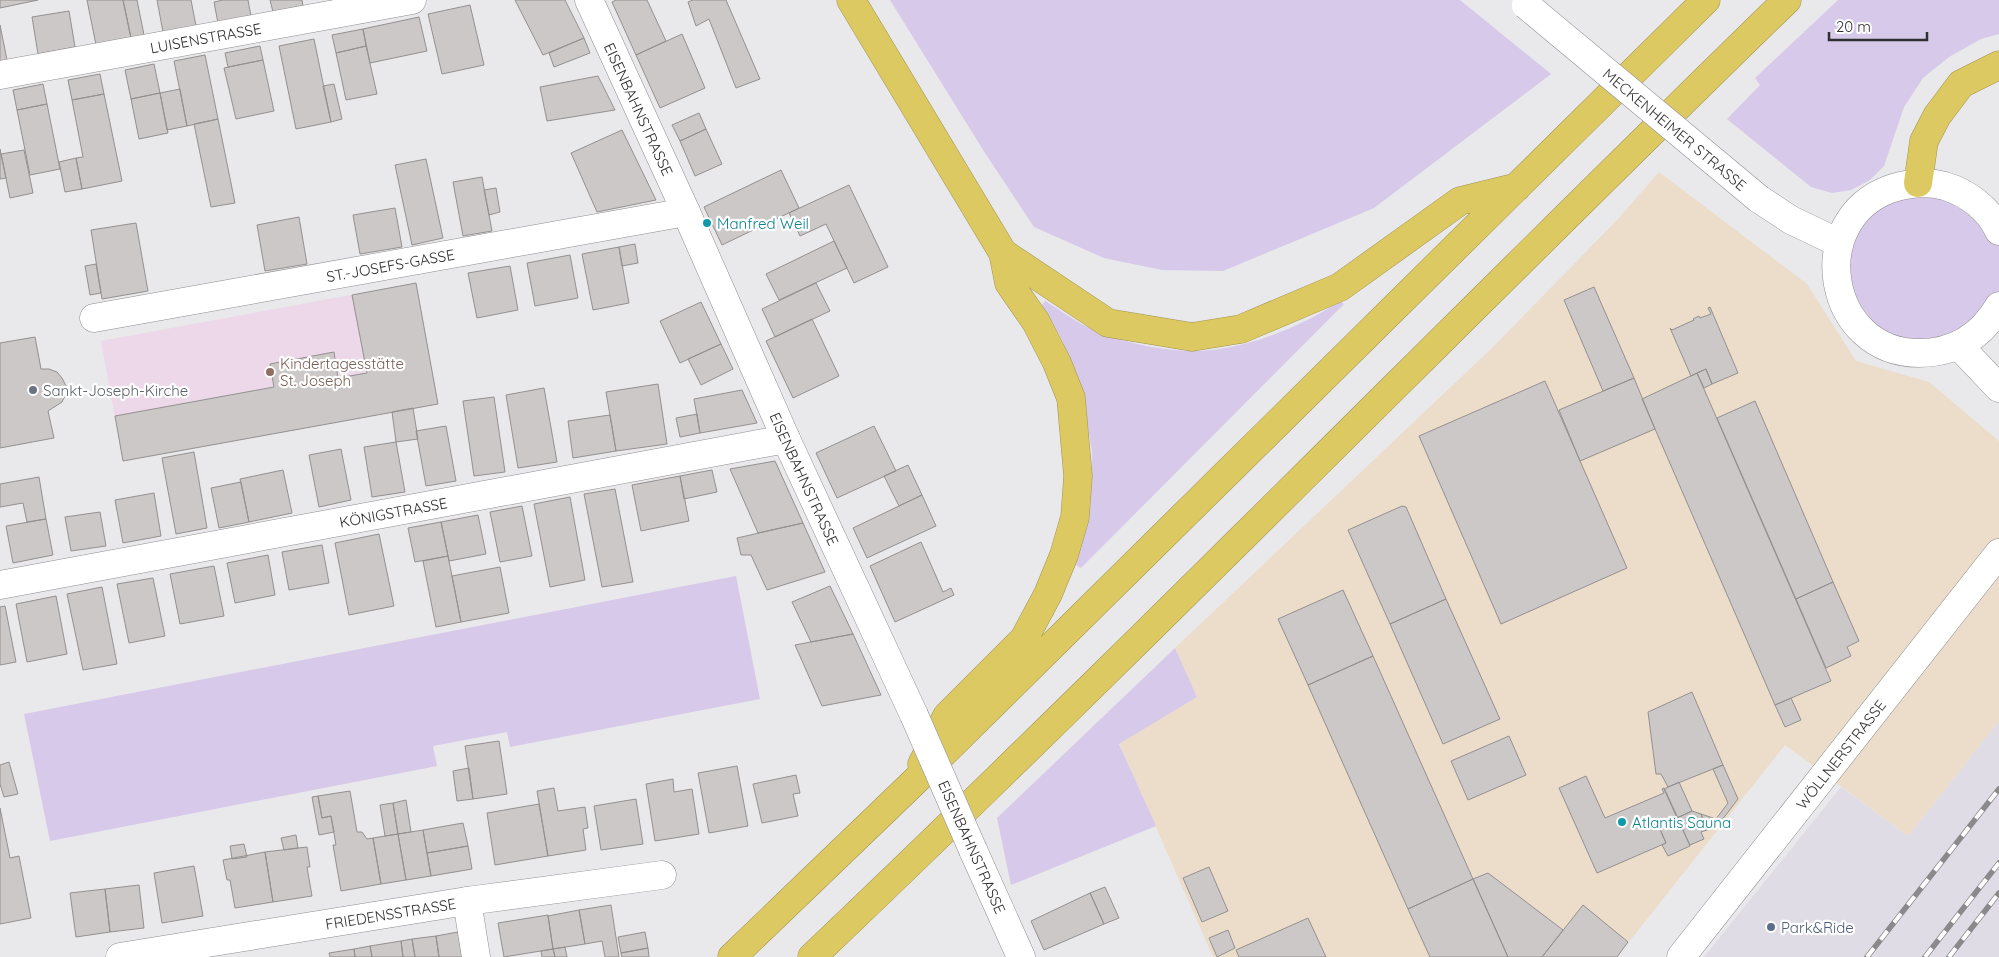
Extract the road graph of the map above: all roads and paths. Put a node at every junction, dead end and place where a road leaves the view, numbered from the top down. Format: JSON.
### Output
{"nodes":[{"id":1,"x":412,"y":0,"type":"edge"},
{"id":2,"x":590,"y":0,"type":"edge"},
{"id":3,"x":851,"y":0,"type":"edge"},
{"id":4,"x":1706,"y":0,"type":"edge"},
{"id":5,"x":1788,"y":0,"type":"edge"},
{"id":6,"x":1523,"y":2,"type":"edge"},
{"id":7,"x":1999,"y":65,"type":"edge"},
{"id":8,"x":0,"y":75,"type":"edge"},
{"id":9,"x":1918,"y":183,"type":"junction"},
{"id":10,"x":1519,"y":186,"type":"junction"},
{"id":11,"x":686,"y":212,"type":"junction"},
{"id":12,"x":1999,"y":231,"type":"edge"},
{"id":13,"x":1839,"y":243,"type":"junction"},
{"id":14,"x":1004,"y":253,"type":"junction"},
{"id":15,"x":1999,"y":306,"type":"edge"},
{"id":16,"x":94,"y":318,"type":"dead end"},
{"id":17,"x":1959,"y":346,"type":"junction"},
{"id":18,"x":1999,"y":388,"type":"edge"},
{"id":19,"x":786,"y":439,"type":"junction"},
{"id":20,"x":1999,"y":553,"type":"edge"},
{"id":21,"x":0,"y":585,"type":"edge"},
{"id":22,"x":911,"y":785,"type":"junction"},
{"id":23,"x":662,"y":875,"type":"dead end"},
{"id":24,"x":467,"y":901,"type":"junction"},
{"id":25,"x":120,"y":957,"type":"edge"},
{"id":26,"x":476,"y":957,"type":"edge"},
{"id":27,"x":732,"y":957,"type":"edge"},
{"id":28,"x":812,"y":957,"type":"edge"},
{"id":29,"x":1021,"y":957,"type":"edge"},
{"id":30,"x":1681,"y":957,"type":"edge"}],
"edges":[{"from":1,"to":8,"type":"street","name":"LUISENSTRASSE"},
{"from":2,"to":11,"type":"street","name":"EISENBAHNSTRASSE"},
{"from":3,"to":14,"type":"highway"},
{"from":4,"to":10,"type":"highway"},
{"from":5,"to":28,"type":"highway"},
{"from":6,"to":13,"type":"street","name":"MECKENHEIMER STRASSE","bridge":true},
{"from":7,"to":9,"type":"highway"},
{"from":9,"to":12,"type":"street"},
{"from":9,"to":13,"type":"street"},
{"from":10,"to":14,"type":"highway"},
{"from":10,"to":22,"type":"highway"},
{"from":11,"to":16,"type":"street","name":"ST.-JOSEFS-GASSE"},
{"from":11,"to":19,"type":"street","name":"EISENBAHNSTRASSE"},
{"from":13,"to":17,"type":"street"},
{"from":14,"to":22,"type":"highway"},
{"from":15,"to":17,"type":"street"},
{"from":17,"to":18,"type":"street"},
{"from":19,"to":21,"type":"street","name":"KÖNIGSTRASSE"},
{"from":19,"to":29,"type":"street","name":"EISENBAHNSTRASSE","bridge":true},
{"from":20,"to":30,"type":"street","name":"WÖLLNERSTRASSE"},
{"from":22,"to":27,"type":"highway"},
{"from":23,"to":24,"type":"street","name":"FRIEDENSSTRASSE"},
{"from":24,"to":25,"type":"street","name":"FRIEDENSSTRASSE"},
{"from":24,"to":26,"type":"street"}]}
